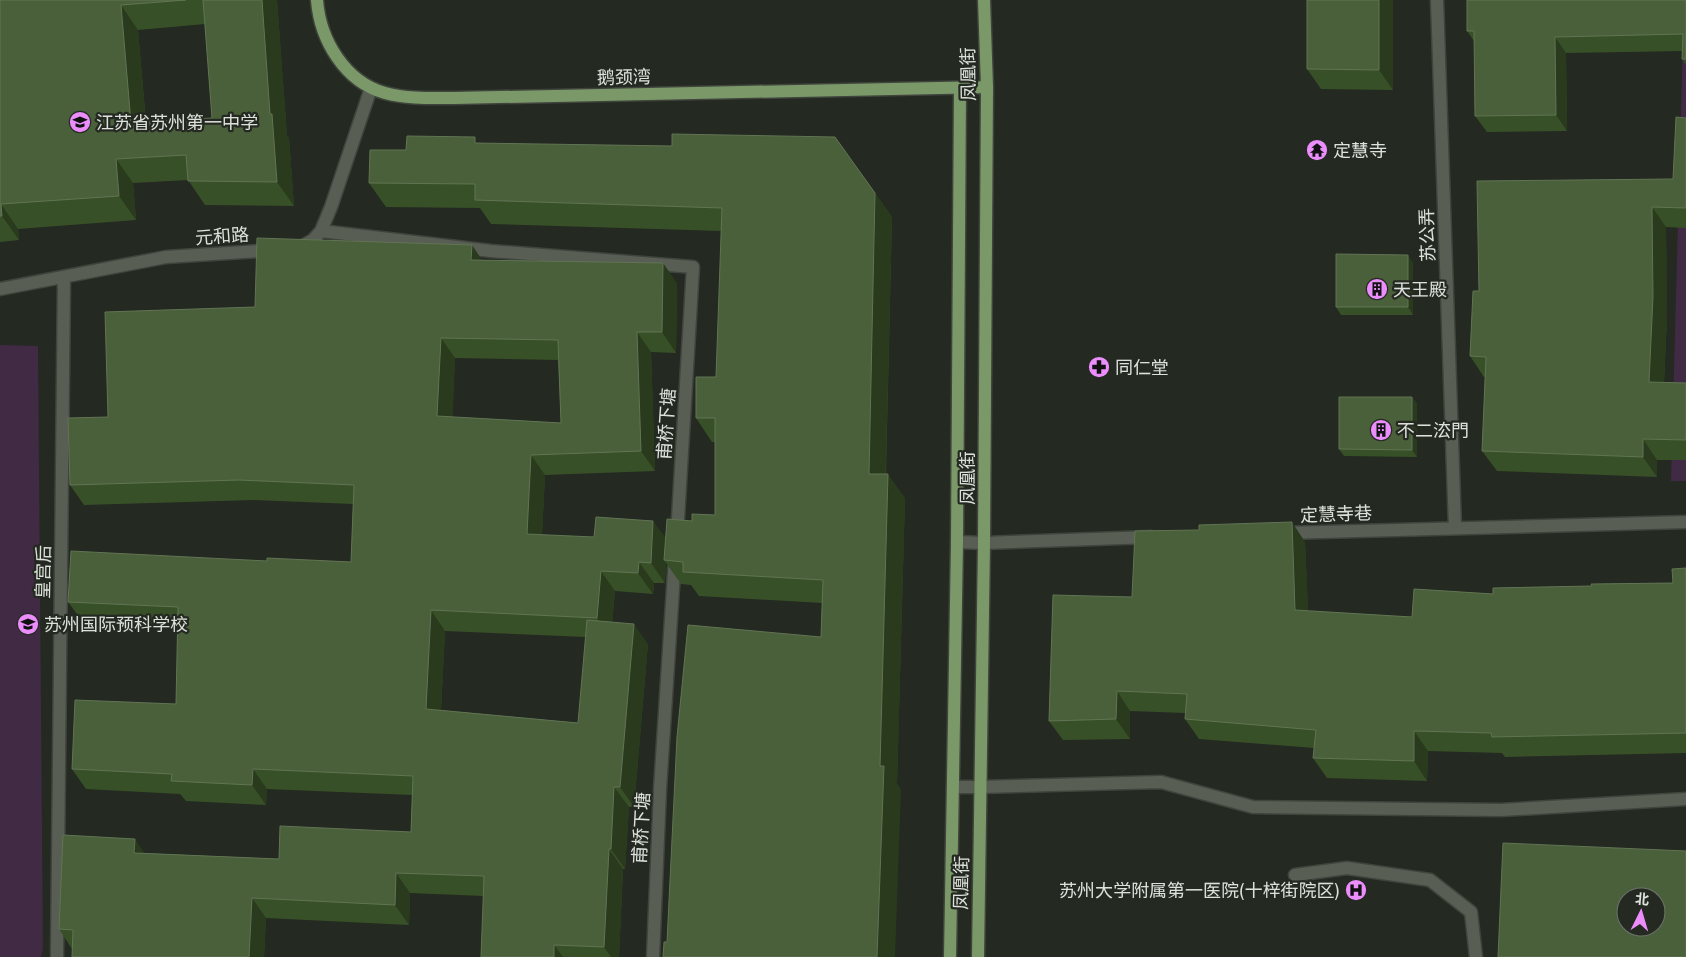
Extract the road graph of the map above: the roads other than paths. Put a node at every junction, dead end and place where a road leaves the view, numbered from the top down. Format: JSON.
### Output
{"nodes":[{"id":1,"x":317,"y":0,"type":"edge"},
{"id":2,"x":984,"y":0,"type":"edge"},
{"id":3,"x":1437,"y":0,"type":"edge"},
{"id":4,"x":987,"y":87,"type":"junction"},
{"id":5,"x":371,"y":88,"type":"junction"},
{"id":6,"x":960,"y":88,"type":"junction"},
{"id":7,"x":321,"y":231,"type":"junction"},
{"id":8,"x":64,"y":277,"type":"junction"},
{"id":9,"x":0,"y":289,"type":"edge"},
{"id":10,"x":1686,"y":522,"type":"edge"},
{"id":11,"x":1455,"y":528,"type":"junction"},
{"id":12,"x":1271,"y":534,"type":"edge"},
{"id":13,"x":1162,"y":537,"type":"edge"},
{"id":14,"x":957,"y":542,"type":"junction"},
{"id":15,"x":984,"y":542,"type":"junction"},
{"id":16,"x":953,"y":787,"type":"junction"},
{"id":17,"x":981,"y":787,"type":"junction"},
{"id":18,"x":1686,"y":799,"type":"edge"},
{"id":19,"x":1295,"y":875,"type":"dead end"},
{"id":20,"x":56,"y":957,"type":"edge"},
{"id":21,"x":653,"y":957,"type":"edge"},
{"id":22,"x":950,"y":957,"type":"edge"},
{"id":23,"x":978,"y":957,"type":"edge"},
{"id":24,"x":1476,"y":957,"type":"edge"}],
"edges":[{"from":1,"to":5,"type":"main road","name":"鹅颈湾"},
{"from":2,"to":4,"type":"main road","name":"凤凰街"},
{"from":3,"to":11,"type":"street","name":"苏公弄"},
{"from":4,"to":6,"type":"main road","name":"鹅颈湾"},
{"from":4,"to":15,"type":"main road","name":"凤凰街"},
{"from":5,"to":6,"type":"main road","name":"鹅颈湾"},
{"from":5,"to":7,"type":"street","name":"元和路"},
{"from":6,"to":14,"type":"main road","name":"凤凰街"},
{"from":7,"to":8,"type":"street","name":"元和路"},
{"from":7,"to":21,"type":"street","name":"甫桥下塘"},
{"from":8,"to":9,"type":"street","name":"元和路"},
{"from":8,"to":20,"type":"street","name":"皇宫后"},
{"from":10,"to":11,"type":"street","name":"定慧寺巷"},
{"from":11,"to":12,"type":"street","name":"定慧寺巷"},
{"from":13,"to":15,"type":"street"},
{"from":14,"to":15,"type":"street"},
{"from":14,"to":16,"type":"main road","name":"凤凰街"},
{"from":15,"to":17,"type":"main road","name":"凤凰街"},
{"from":16,"to":17,"type":"street"},
{"from":16,"to":22,"type":"main road","name":"凤凰街"},
{"from":17,"to":18,"type":"street"},
{"from":17,"to":23,"type":"main road","name":"凤凰街"},
{"from":19,"to":24,"type":"street"}]}
